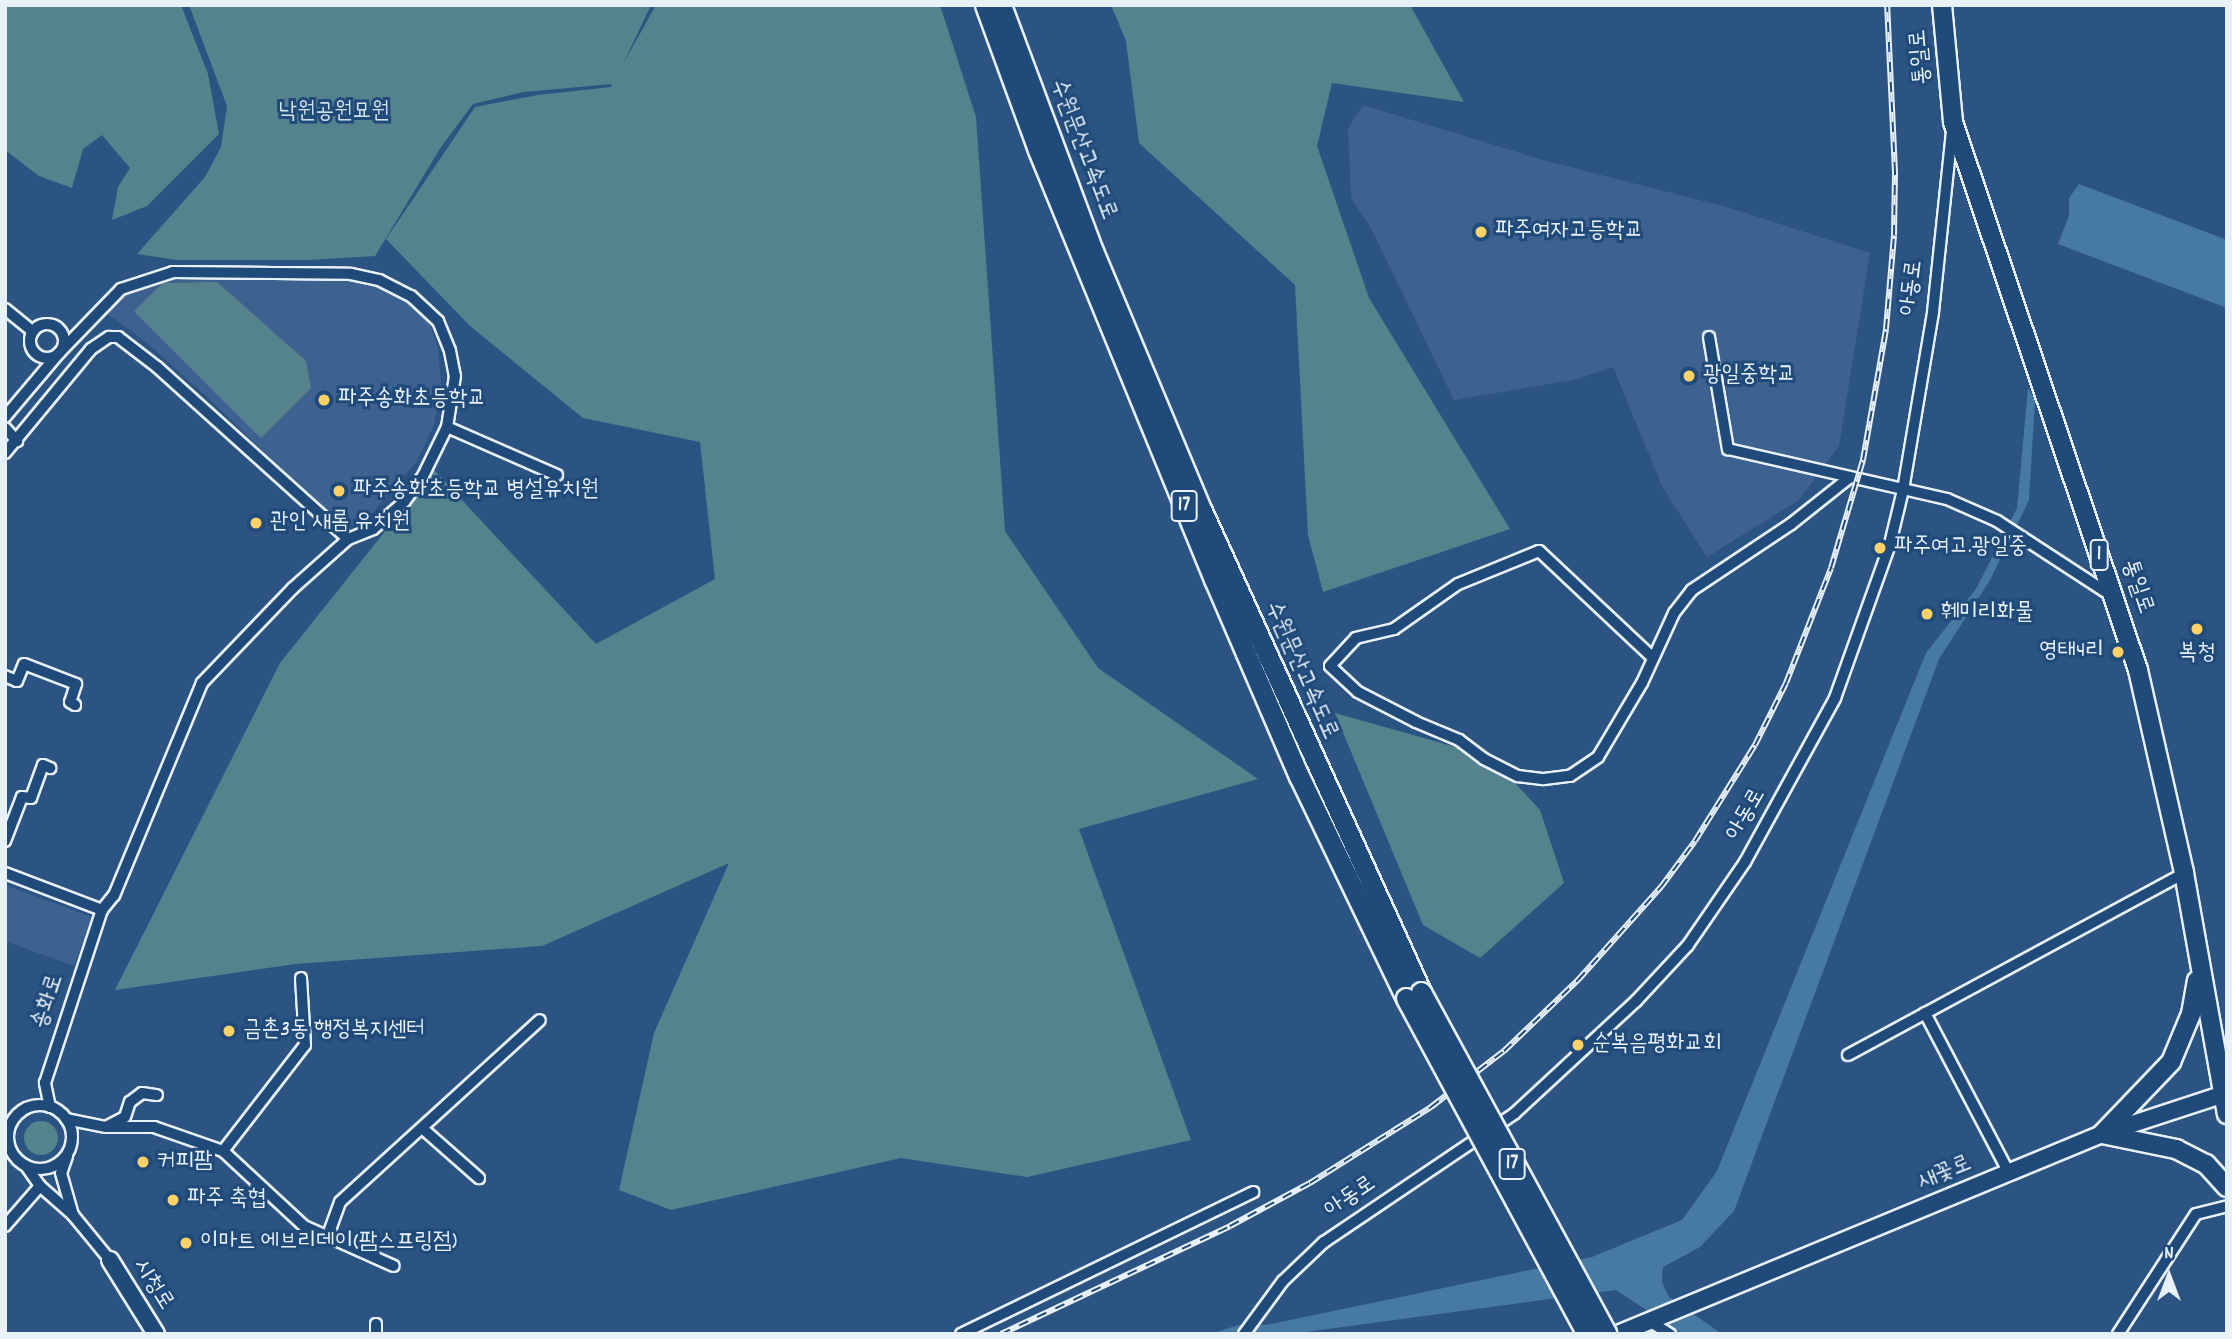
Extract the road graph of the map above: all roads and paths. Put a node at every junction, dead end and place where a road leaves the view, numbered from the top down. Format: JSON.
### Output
{"nodes":[{"id":1,"x":985,"y":5,"type":"edge"},
{"id":2,"x":1002,"y":5,"type":"edge"},
{"id":3,"x":1942,"y":5,"type":"edge"},
{"id":4,"x":1953,"y":122,"type":"junction"},
{"id":5,"x":5,"y":309,"type":"edge"},
{"id":6,"x":33,"y":332,"type":"junction"},
{"id":7,"x":1709,"y":337,"type":"dead end"},
{"id":8,"x":60,"y":352,"type":"junction"},
{"id":9,"x":5,"y":416,"type":"edge"},
{"id":10,"x":447,"y":427,"type":"junction"},
{"id":11,"x":5,"y":428,"type":"edge"},
{"id":12,"x":17,"y":441,"type":"junction"},
{"id":13,"x":5,"y":453,"type":"edge"},
{"id":14,"x":557,"y":475,"type":"dead end"},
{"id":15,"x":1850,"y":477,"type":"junction"},
{"id":16,"x":1902,"y":490,"type":"junction"},
{"id":17,"x":348,"y":539,"type":"junction"},
{"id":18,"x":2113,"y":596,"type":"junction"},
{"id":19,"x":1652,"y":657,"type":"junction"},
{"id":20,"x":5,"y":676,"type":"edge"},
{"id":21,"x":75,"y":705,"type":"dead end"},
{"id":22,"x":51,"y":768,"type":"dead end"},
{"id":23,"x":5,"y":841,"type":"edge"},
{"id":24,"x":5,"y":873,"type":"edge"},
{"id":25,"x":2184,"y":873,"type":"junction"},
{"id":26,"x":102,"y":910,"type":"junction"},
{"id":27,"x":2199,"y":971,"type":"junction"},
{"id":28,"x":301,"y":978,"type":"dead end"},
{"id":29,"x":1413,"y":995,"type":"junction"},
{"id":30,"x":1925,"y":1013,"type":"junction"},
{"id":31,"x":540,"y":1020,"type":"dead end"},
{"id":32,"x":1848,"y":1055,"type":"dead end"},
{"id":33,"x":45,"y":1083,"type":"junction"},
{"id":34,"x":157,"y":1095,"type":"dead end"},
{"id":35,"x":2221,"y":1095,"type":"junction"},
{"id":36,"x":34,"y":1106,"type":"junction"},
{"id":37,"x":51,"y":1107,"type":"junction"},
{"id":38,"x":2227,"y":1114,"type":"edge"},
{"id":39,"x":66,"y":1119,"type":"junction"},
{"id":40,"x":106,"y":1126,"type":"junction"},
{"id":41,"x":7,"y":1128,"type":"edge"},
{"id":42,"x":422,"y":1128,"type":"junction"},
{"id":43,"x":2102,"y":1134,"type":"junction"},
{"id":44,"x":5,"y":1150,"type":"edge"},
{"id":45,"x":69,"y":1150,"type":"junction"},
{"id":46,"x":223,"y":1151,"type":"junction"},
{"id":47,"x":22,"y":1163,"type":"junction"},
{"id":48,"x":2009,"y":1173,"type":"junction"},
{"id":49,"x":479,"y":1178,"type":"dead end"},
{"id":50,"x":40,"y":1186,"type":"junction"},
{"id":51,"x":2227,"y":1187,"type":"edge"},
{"id":52,"x":1254,"y":1192,"type":"dead end"},
{"id":53,"x":2227,"y":1206,"type":"edge"},
{"id":54,"x":74,"y":1215,"type":"junction"},
{"id":55,"x":5,"y":1226,"type":"edge"},
{"id":56,"x":327,"y":1238,"type":"junction"},
{"id":57,"x":110,"y":1260,"type":"joint"},
{"id":58,"x":394,"y":1266,"type":"dead end"},
{"id":59,"x":1651,"y":1320,"type":"junction"},
{"id":60,"x":156,"y":1334,"type":"edge"},
{"id":61,"x":961,"y":1334,"type":"edge"},
{"id":62,"x":1244,"y":1334,"type":"edge"},
{"id":63,"x":1587,"y":1334,"type":"edge"},
{"id":64,"x":1607,"y":1334,"type":"edge"},
{"id":65,"x":1618,"y":1334,"type":"edge"},
{"id":66,"x":1670,"y":1334,"type":"edge"},
{"id":67,"x":2118,"y":1334,"type":"edge"}],
"edges":[{"from":1,"to":29,"type":"highway","name":"수원문산고속도로","number":"17"},
{"from":2,"to":29,"type":"highway","name":"수원문산고속도로","number":"17"},
{"from":3,"to":4,"type":"main road","name":"통일로","number":"1"},
{"from":4,"to":16,"type":"street","name":"아동로"},
{"from":4,"to":18,"type":"main road","name":"통일로","number":"1"},
{"from":5,"to":6,"type":"street"},
{"from":6,"to":8,"type":"street"},
{"from":6,"to":8,"type":"street"},
{"from":7,"to":15,"type":"street"},
{"from":8,"to":9,"type":"street","name":"송화로"},
{"from":8,"to":10,"type":"street","name":"송화로"},
{"from":10,"to":14,"type":"street"},
{"from":10,"to":17,"type":"street","name":"송화로"},
{"from":11,"to":12,"type":"street"},
{"from":12,"to":13,"type":"street"},
{"from":12,"to":17,"type":"street"},
{"from":15,"to":16,"type":"street"},
{"from":15,"to":19,"type":"street"},
{"from":16,"to":18,"type":"street"},
{"from":16,"to":62,"type":"street","name":"아동로"},
{"from":17,"to":26,"type":"street","name":"송화로"},
{"from":18,"to":25,"type":"main road","name":"통일로","number":"1"},
{"from":19,"to":19,"type":"street"},
{"from":20,"to":21,"type":"street"},
{"from":22,"to":23,"type":"street"},
{"from":24,"to":26,"type":"street"},
{"from":25,"to":27,"type":"main road","name":"통일로","number":"1"},
{"from":25,"to":30,"type":"street"},
{"from":26,"to":33,"type":"street","name":"송화로"},
{"from":27,"to":35,"type":"main road","name":"통일로","number":"1"},
{"from":27,"to":43,"type":"main road"},
{"from":28,"to":46,"type":"street"},
{"from":29,"to":63,"type":"highway","name":"수원문산고속도로","number":"17","bridge":true},
{"from":29,"to":64,"type":"highway","name":"수원문산고속도로","number":"17","bridge":true},
{"from":30,"to":32,"type":"street"},
{"from":30,"to":48,"type":"street"},
{"from":31,"to":42,"type":"street"},
{"from":33,"to":36,"type":"street","name":"송화로"},
{"from":33,"to":37,"type":"street"},
{"from":34,"to":40,"type":"street"},
{"from":35,"to":38,"type":"main road","name":"통일로","number":"1"},
{"from":35,"to":43,"type":"street","name":"새꽃로"},
{"from":36,"to":37,"type":"street"},
{"from":36,"to":41,"type":"street"},
{"from":37,"to":39,"type":"street"},
{"from":39,"to":40,"type":"street"},
{"from":39,"to":45,"type":"street"},
{"from":40,"to":46,"type":"street"},
{"from":41,"to":47,"type":"street"},
{"from":42,"to":49,"type":"street"},
{"from":42,"to":56,"type":"street"},
{"from":43,"to":48,"type":"street","name":"새꽃로"},
{"from":43,"to":51,"type":"main road"},
{"from":44,"to":47,"type":"street"},
{"from":45,"to":47,"type":"street"},
{"from":45,"to":54,"type":"street"},
{"from":46,"to":56,"type":"street"},
{"from":47,"to":50,"type":"street"},
{"from":48,"to":59,"type":"street","name":"새꽃로"},
{"from":50,"to":54,"type":"street"},
{"from":50,"to":55,"type":"street"},
{"from":52,"to":61,"type":"street"},
{"from":53,"to":67,"type":"street"},
{"from":54,"to":57,"type":"street"},
{"from":56,"to":58,"type":"street"},
{"from":57,"to":60,"type":"street","name":"시청로"},
{"from":59,"to":65,"type":"street"},
{"from":59,"to":66,"type":"street"}]}
